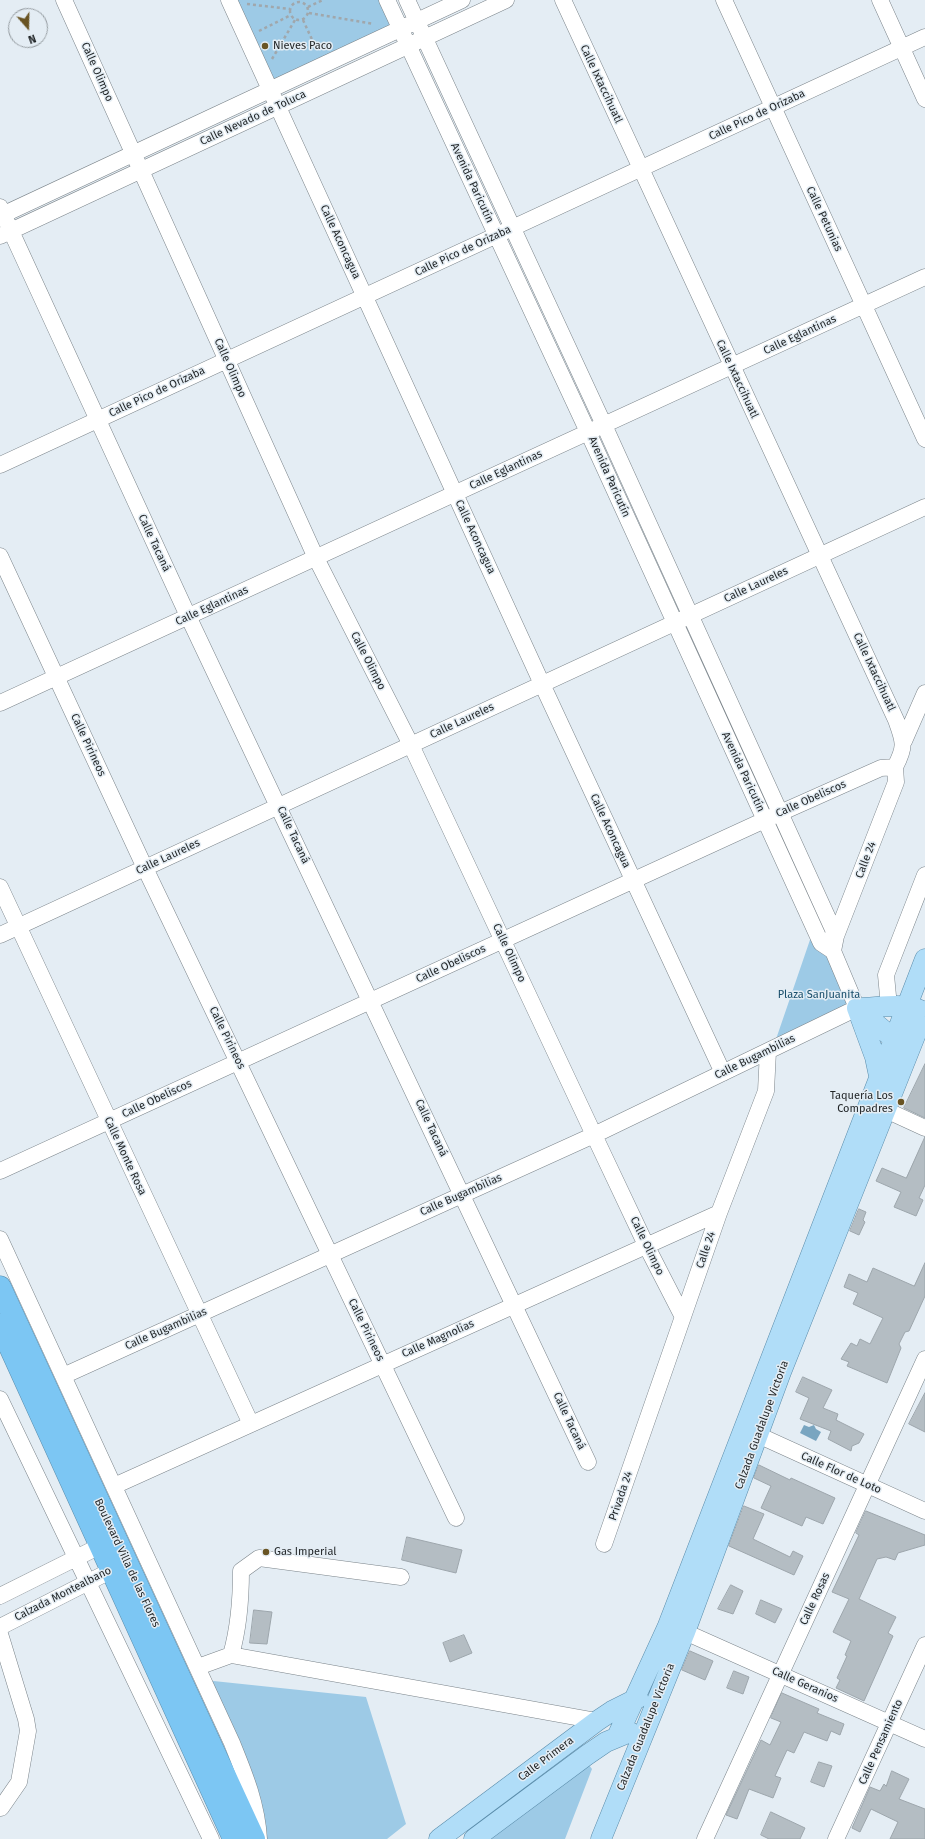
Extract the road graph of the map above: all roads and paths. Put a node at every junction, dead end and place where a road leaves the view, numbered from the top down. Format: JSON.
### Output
{"nodes":[{"id":1,"x":64,"y":0,"type":"edge"},
{"id":2,"x":323,"y":0,"type":"edge"},
{"id":3,"x":387,"y":0,"type":"edge"},
{"id":4,"x":407,"y":0,"type":"edge"},
{"id":5,"x":462,"y":0,"type":"edge"},
{"id":6,"x":506,"y":0,"type":"edge"},
{"id":7,"x":562,"y":0,"type":"edge"},
{"id":8,"x":724,"y":0,"type":"edge"},
{"id":9,"x":880,"y":0,"type":"edge"},
{"id":10,"x":294,"y":1,"type":"edge"},
{"id":11,"x":303,"y":1,"type":"edge"},
{"id":12,"x":235,"y":2,"type":"edge"},
{"id":13,"x":308,"y":7,"type":"junction"},
{"id":14,"x":290,"y":9,"type":"junction"},
{"id":15,"x":309,"y":13,"type":"junction"},
{"id":16,"x":291,"y":15,"type":"junction"},
{"id":17,"x":295,"y":20,"type":"junction"},
{"id":18,"x":303,"y":20,"type":"junction"},
{"id":19,"x":417,"y":21,"type":"junction"},
{"id":20,"x":400,"y":29,"type":"junction"},
{"id":21,"x":256,"y":32,"type":"dead end"},
{"id":22,"x":925,"y":37,"type":"edge"},
{"id":23,"x":425,"y":38,"type":"junction"},
{"id":24,"x":315,"y":46,"type":"dead end"},
{"id":25,"x":408,"y":46,"type":"junction"},
{"id":26,"x":902,"y":48,"type":"junction"},
{"id":27,"x":270,"y":63,"type":"dead end"},
{"id":28,"x":270,"y":90,"type":"junction"},
{"id":29,"x":925,"y":99,"type":"edge"},
{"id":30,"x":278,"y":106,"type":"junction"},
{"id":31,"x":773,"y":108,"type":"junction"},
{"id":32,"x":133,"y":153,"type":"junction"},
{"id":33,"x":640,"y":169,"type":"junction"},
{"id":34,"x":141,"y":170,"type":"junction"},
{"id":35,"x":1,"y":212,"type":"edge"},
{"id":36,"x":513,"y":228,"type":"junction"},
{"id":37,"x":5,"y":233,"type":"edge"},
{"id":38,"x":496,"y":236,"type":"junction"},
{"id":39,"x":925,"y":277,"type":"edge"},
{"id":40,"x":365,"y":296,"type":"junction"},
{"id":41,"x":864,"y":305,"type":"junction"},
{"id":42,"x":227,"y":360,"type":"junction"},
{"id":43,"x":731,"y":366,"type":"junction"},
{"id":44,"x":98,"y":420,"type":"junction"},
{"id":45,"x":604,"y":425,"type":"junction"},
{"id":46,"x":588,"y":432,"type":"junction"},
{"id":47,"x":925,"y":439,"type":"edge"},
{"id":48,"x":0,"y":465,"type":"edge"},
{"id":49,"x":455,"y":494,"type":"junction"},
{"id":50,"x":925,"y":507,"type":"edge"},
{"id":51,"x":820,"y":555,"type":"junction"},
{"id":52,"x":0,"y":556,"type":"edge"},
{"id":53,"x":316,"y":558,"type":"junction"},
{"id":54,"x":690,"y":615,"type":"junction"},
{"id":55,"x":188,"y":616,"type":"junction"},
{"id":56,"x":675,"y":622,"type":"junction"},
{"id":57,"x":56,"y":677,"type":"junction"},
{"id":58,"x":542,"y":684,"type":"junction"},
{"id":59,"x":925,"y":693,"type":"edge"},
{"id":60,"x":0,"y":703,"type":"edge"},
{"id":61,"x":904,"y":741,"type":"junction"},
{"id":62,"x":411,"y":745,"type":"junction"},
{"id":63,"x":897,"y":763,"type":"junction"},
{"id":64,"x":279,"y":805,"type":"junction"},
{"id":65,"x":780,"y":813,"type":"junction"},
{"id":66,"x":765,"y":820,"type":"junction"},
{"id":67,"x":145,"y":868,"type":"junction"},
{"id":68,"x":925,"y":875,"type":"edge"},
{"id":69,"x":633,"y":881,"type":"junction"},
{"id":70,"x":0,"y":887,"type":"edge"},
{"id":71,"x":18,"y":926,"type":"junction"},
{"id":72,"x":0,"y":935,"type":"edge"},
{"id":73,"x":503,"y":940,"type":"junction"},
{"id":74,"x":830,"y":944,"type":"junction"},
{"id":75,"x":925,"y":959,"type":"edge"},
{"id":76,"x":888,"y":996,"type":"junction"},
{"id":77,"x":371,"y":1001,"type":"junction"},
{"id":78,"x":918,"y":1004,"type":"edge"},
{"id":79,"x":857,"y":1008,"type":"junction"},
{"id":80,"x":903,"y":1042,"type":"junction"},
{"id":81,"x":768,"y":1051,"type":"junction"},
{"id":82,"x":238,"y":1062,"type":"junction"},
{"id":83,"x":723,"y":1073,"type":"junction"},
{"id":84,"x":879,"y":1076,"type":"junction"},
{"id":85,"x":868,"y":1102,"type":"junction"},
{"id":86,"x":886,"y":1110,"type":"junction"},
{"id":87,"x":109,"y":1121,"type":"junction"},
{"id":88,"x":925,"y":1128,"type":"edge"},
{"id":89,"x":594,"y":1135,"type":"junction"},
{"id":90,"x":0,"y":1171,"type":"edge"},
{"id":91,"x":463,"y":1195,"type":"junction"},
{"id":92,"x":719,"y":1213,"type":"junction"},
{"id":93,"x":0,"y":1239,"type":"edge"},
{"id":94,"x":646,"y":1245,"type":"junction"},
{"id":95,"x":330,"y":1255,"type":"junction"},
{"id":96,"x":0,"y":1287,"type":"edge"},
{"id":97,"x":514,"y":1305,"type":"junction"},
{"id":98,"x":200,"y":1314,"type":"junction"},
{"id":99,"x":683,"y":1316,"type":"junction"},
{"id":100,"x":0,"y":1325,"type":"edge"},
{"id":101,"x":925,"y":1359,"type":"edge"},
{"id":102,"x":382,"y":1364,"type":"junction"},
{"id":103,"x":63,"y":1376,"type":"junction"},
{"id":104,"x":0,"y":1399,"type":"edge"},
{"id":105,"x":251,"y":1424,"type":"junction"},
{"id":106,"x":758,"y":1436,"type":"junction"},
{"id":107,"x":637,"y":1449,"type":"joint"},
{"id":108,"x":588,"y":1462,"type":"dead end"},
{"id":109,"x":868,"y":1485,"type":"junction"},
{"id":110,"x":114,"y":1486,"type":"junction"},
{"id":111,"x":925,"y":1510,"type":"edge"},
{"id":112,"x":456,"y":1518,"type":"dead end"},
{"id":113,"x":108,"y":1542,"type":"junction"},
{"id":114,"x":604,"y":1544,"type":"dead end"},
{"id":115,"x":75,"y":1558,"type":"junction"},
{"id":116,"x":119,"y":1566,"type":"junction"},
{"id":117,"x":401,"y":1577,"type":"dead end"},
{"id":118,"x":87,"y":1582,"type":"junction"},
{"id":119,"x":0,"y":1596,"type":"edge"},
{"id":120,"x":0,"y":1627,"type":"edge"},
{"id":121,"x":685,"y":1632,"type":"junction"},
{"id":122,"x":0,"y":1634,"type":"edge"},
{"id":123,"x":925,"y":1645,"type":"edge"},
{"id":124,"x":231,"y":1655,"type":"junction"},
{"id":125,"x":198,"y":1667,"type":"junction"},
{"id":126,"x":781,"y":1674,"type":"junction"},
{"id":127,"x":660,"y":1694,"type":"junction"},
{"id":128,"x":632,"y":1701,"type":"junction"},
{"id":129,"x":597,"y":1721,"type":"junction"},
{"id":130,"x":889,"y":1723,"type":"junction"},
{"id":131,"x":645,"y":1729,"type":"junction"},
{"id":132,"x":617,"y":1737,"type":"junction"},
{"id":133,"x":925,"y":1739,"type":"edge"},
{"id":134,"x":1,"y":1808,"type":"edge"},
{"id":135,"x":211,"y":1839,"type":"edge"},
{"id":136,"x":234,"y":1839,"type":"edge"},
{"id":137,"x":254,"y":1839,"type":"edge"},
{"id":138,"x":259,"y":1839,"type":"edge"},
{"id":139,"x":440,"y":1839,"type":"edge"},
{"id":140,"x":474,"y":1839,"type":"edge"},
{"id":141,"x":601,"y":1839,"type":"edge"},
{"id":142,"x":705,"y":1839,"type":"edge"},
{"id":143,"x":836,"y":1839,"type":"edge"}],
"edges":[{"from":1,"to":32,"type":"street","name":"Calle Olimpo"},
{"from":2,"to":13,"type":"path"},
{"from":3,"to":20,"type":"street","name":"Avenida Paricutín"},
{"from":4,"to":19,"type":"street","name":"Avenida Paricutín"},
{"from":5,"to":19,"type":"street","name":"Calle Nevado de Toluca"},
{"from":6,"to":23,"type":"street","name":"Calle Nevado de Toluca"},
{"from":7,"to":33,"type":"street","name":"Calle Ixtaccihuatl"},
{"from":8,"to":31,"type":"street","name":"Calle Petunias"},
{"from":9,"to":26,"type":"street"},
{"from":10,"to":11,"type":"path"},
{"from":10,"to":14,"type":"path"},
{"from":11,"to":13,"type":"path"},
{"from":12,"to":14,"type":"path"},
{"from":12,"to":28,"type":"street","name":"Calle Aconcagua"},
{"from":13,"to":15,"type":"path"},
{"from":14,"to":16,"type":"path"},
{"from":15,"to":18,"type":"path"},
{"from":15,"to":20,"type":"path"},
{"from":16,"to":17,"type":"path"},
{"from":16,"to":21,"type":"path"},
{"from":17,"to":18,"type":"path"},
{"from":17,"to":27,"type":"path"},
{"from":18,"to":24,"type":"path"},
{"from":19,"to":20,"type":"street","name":"Calle Nevado de Toluca"},
{"from":19,"to":23,"type":"street","name":"Avenida Paricutín"},
{"from":20,"to":25,"type":"street","name":"Avenida Paricutín"},
{"from":20,"to":28,"type":"street","name":"Calle Nevado de Toluca"},
{"from":22,"to":26,"type":"street","name":"Calle Pico de Orizaba"},
{"from":23,"to":25,"type":"street","name":"Calle Nevado de Toluca"},
{"from":23,"to":36,"type":"street","name":"Avenida Paricutín"},
{"from":25,"to":30,"type":"street","name":"Calle Nevado de Toluca"},
{"from":25,"to":38,"type":"street","name":"Avenida Paricutín"},
{"from":26,"to":29,"type":"street"},
{"from":26,"to":31,"type":"street","name":"Calle Pico de Orizaba"},
{"from":28,"to":30,"type":"street","name":"Calle Aconcagua"},
{"from":28,"to":32,"type":"street","name":"Calle Nevado de Toluca"},
{"from":30,"to":34,"type":"street","name":"Calle Nevado de Toluca"},
{"from":30,"to":40,"type":"street","name":"Calle Aconcagua"},
{"from":31,"to":33,"type":"street","name":"Calle Pico de Orizaba"},
{"from":31,"to":41,"type":"street","name":"Calle Petunias"},
{"from":32,"to":34,"type":"street","name":"Calle Olimpo"},
{"from":32,"to":35,"type":"street","name":"Calle Nevado de Toluca"},
{"from":33,"to":36,"type":"street","name":"Calle Pico de Orizaba"},
{"from":33,"to":43,"type":"street","name":"Calle Ixtaccihuatl"},
{"from":34,"to":37,"type":"street","name":"Calle Nevado de Toluca"},
{"from":34,"to":42,"type":"street","name":"Calle Olimpo"},
{"from":35,"to":37,"type":"street","name":"Calle Tacaná"},
{"from":36,"to":38,"type":"street","name":"Calle Pico de Orizaba"},
{"from":36,"to":45,"type":"street","name":"Avenida Paricutín"},
{"from":37,"to":44,"type":"street","name":"Calle Tacaná"},
{"from":38,"to":40,"type":"street","name":"Calle Pico de Orizaba"},
{"from":38,"to":46,"type":"street","name":"Avenida Paricutín"},
{"from":39,"to":41,"type":"street","name":"Calle Eglantinas"},
{"from":40,"to":42,"type":"street","name":"Calle Pico de Orizaba"},
{"from":40,"to":49,"type":"street","name":"Calle Aconcagua"},
{"from":41,"to":43,"type":"street","name":"Calle Eglantinas"},
{"from":41,"to":47,"type":"street","name":"Calle Petunias"},
{"from":42,"to":44,"type":"street","name":"Calle Pico de Orizaba"},
{"from":42,"to":53,"type":"street","name":"Calle Olimpo"},
{"from":43,"to":45,"type":"street","name":"Calle Eglantinas"},
{"from":43,"to":51,"type":"street","name":"Calle Ixtaccihuatl"},
{"from":44,"to":48,"type":"street","name":"Calle Pico de Orizaba"},
{"from":44,"to":55,"type":"street","name":"Calle Tacaná"},
{"from":45,"to":46,"type":"street","name":"Calle Eglantinas"},
{"from":45,"to":54,"type":"street","name":"Avenida Paricutín"},
{"from":46,"to":49,"type":"street","name":"Calle Eglantinas"},
{"from":46,"to":56,"type":"street","name":"Avenida Paricutín"},
{"from":49,"to":53,"type":"street","name":"Calle Eglantinas"},
{"from":49,"to":58,"type":"street","name":"Calle Aconcagua"},
{"from":50,"to":51,"type":"street","name":"Calle Laureles"},
{"from":51,"to":54,"type":"street","name":"Calle Laureles"},
{"from":51,"to":61,"type":"street","name":"Calle Ixtaccihuatl"},
{"from":52,"to":57,"type":"street","name":"Calle Pirineos"},
{"from":53,"to":55,"type":"street","name":"Calle Eglantinas"},
{"from":53,"to":62,"type":"street","name":"Calle Olimpo"},
{"from":54,"to":56,"type":"street","name":"Calle Laureles"},
{"from":54,"to":65,"type":"street","name":"Avenida Paricutín"},
{"from":55,"to":57,"type":"street","name":"Calle Eglantinas"},
{"from":55,"to":64,"type":"street","name":"Calle Tacaná"},
{"from":56,"to":58,"type":"street","name":"Calle Laureles"},
{"from":56,"to":66,"type":"street","name":"Avenida Paricutín"},
{"from":57,"to":60,"type":"street","name":"Calle Eglantinas"},
{"from":57,"to":67,"type":"street","name":"Calle Pirineos"},
{"from":58,"to":62,"type":"street","name":"Calle Laureles"},
{"from":58,"to":69,"type":"street","name":"Calle Aconcagua"},
{"from":59,"to":61,"type":"street"},
{"from":61,"to":63,"type":"street"},
{"from":62,"to":64,"type":"street","name":"Calle Laureles"},
{"from":62,"to":73,"type":"street","name":"Calle Olimpo"},
{"from":63,"to":65,"type":"street","name":"Calle Obeliscos"},
{"from":63,"to":74,"type":"street","name":"Calle 24"},
{"from":64,"to":67,"type":"street","name":"Calle Laureles"},
{"from":64,"to":77,"type":"street","name":"Calle Tacaná"},
{"from":65,"to":66,"type":"street","name":"Calle Obeliscos"},
{"from":65,"to":74,"type":"street","name":"Avenida Paricutín"},
{"from":66,"to":69,"type":"street","name":"Calle Obeliscos"},
{"from":66,"to":74,"type":"street","name":"Avenida Paricutín"},
{"from":67,"to":71,"type":"street","name":"Calle Laureles"},
{"from":67,"to":82,"type":"street","name":"Calle Pirineos"},
{"from":68,"to":76,"type":"street"},
{"from":69,"to":73,"type":"street","name":"Calle Obeliscos"},
{"from":69,"to":83,"type":"street","name":"Calle Aconcagua"},
{"from":70,"to":71,"type":"street","name":"Calle Monte Rosa"},
{"from":71,"to":72,"type":"street","name":"Calle Laureles"},
{"from":71,"to":87,"type":"street","name":"Calle Monte Rosa"},
{"from":73,"to":77,"type":"street","name":"Calle Obeliscos"},
{"from":73,"to":89,"type":"street","name":"Calle Olimpo"},
{"from":74,"to":79,"type":"street","name":"Avenida Paricutín"},
{"from":75,"to":78,"type":"main road","name":"Calzada Guadalupe Victoria"},
{"from":76,"to":78,"type":"main road"},
{"from":76,"to":79,"type":"main road"},
{"from":77,"to":82,"type":"street","name":"Calle Obeliscos"},
{"from":77,"to":91,"type":"street","name":"Calle Tacaná"},
{"from":78,"to":79,"type":"main road"},
{"from":78,"to":80,"type":"main road","name":"Calzada Guadalupe Victoria"},
{"from":79,"to":80,"type":"main road"},
{"from":79,"to":81,"type":"street","name":"Calle Bugambilias"},
{"from":79,"to":84,"type":"main road"},
{"from":80,"to":84,"type":"main road","name":"Calzada Guadalupe Victoria"},
{"from":80,"to":86,"type":"main road","name":"Calzada Guadalupe Victoria"},
{"from":81,"to":83,"type":"street","name":"Calle Bugambilias"},
{"from":81,"to":92,"type":"street","name":"Calle 24"},
{"from":82,"to":87,"type":"street","name":"Calle Obeliscos"},
{"from":82,"to":95,"type":"street","name":"Calle Pirineos"},
{"from":83,"to":89,"type":"street","name":"Calle Bugambilias"},
{"from":84,"to":85,"type":"main road","name":"Calzada Guadalupe Victoria"},
{"from":85,"to":86,"type":"street"},
{"from":85,"to":128,"type":"main road","name":"Calzada Guadalupe Victoria"},
{"from":86,"to":88,"type":"street"},
{"from":86,"to":106,"type":"main road","name":"Calzada Guadalupe Victoria"},
{"from":87,"to":90,"type":"street","name":"Calle Obeliscos"},
{"from":87,"to":98,"type":"street","name":"Calle Monte Rosa"},
{"from":89,"to":91,"type":"street","name":"Calle Bugambilias"},
{"from":89,"to":94,"type":"street","name":"Calle Olimpo"},
{"from":91,"to":95,"type":"street","name":"Calle Bugambilias"},
{"from":91,"to":97,"type":"street","name":"Calle Tacaná"},
{"from":92,"to":94,"type":"street","name":"Calle Magnolias"},
{"from":92,"to":99,"type":"street","name":"Calle 24"},
{"from":93,"to":103,"type":"street"},
{"from":94,"to":97,"type":"street","name":"Calle Magnolias"},
{"from":94,"to":99,"type":"street","name":"Calle Olimpo"},
{"from":95,"to":98,"type":"street","name":"Calle Bugambilias"},
{"from":95,"to":102,"type":"street","name":"Calle Pirineos"},
{"from":96,"to":113,"type":"highway","name":"Boulevard Villa de las Flores"},
{"from":97,"to":102,"type":"street","name":"Calle Magnolias"},
{"from":97,"to":108,"type":"street","name":"Calle Tacaná"},
{"from":98,"to":103,"type":"street","name":"Calle Bugambilias"},
{"from":98,"to":105,"type":"street","name":"Calle Monte Rosa"},
{"from":99,"to":107,"type":"street","name":"Calle 24"},
{"from":100,"to":113,"type":"highway","name":"Boulevard Villa de las Flores"},
{"from":101,"to":109,"type":"street","name":"Calle Rosas"},
{"from":102,"to":105,"type":"street","name":"Calle Magnolias"},
{"from":102,"to":112,"type":"street","name":"Calle Pirineos"},
{"from":103,"to":110,"type":"street"},
{"from":104,"to":115,"type":"street"},
{"from":105,"to":110,"type":"street","name":"Calle Magnolias"},
{"from":106,"to":109,"type":"street","name":"Calle Flor de Loto"},
{"from":106,"to":121,"type":"main road","name":"Calzada Guadalupe Victoria"},
{"from":107,"to":114,"type":"street","name":"Privada 24"},
{"from":109,"to":111,"type":"street","name":"Calle Flor de Loto"},
{"from":109,"to":126,"type":"street","name":"Calle Rosas"},
{"from":110,"to":125,"type":"street"},
{"from":113,"to":115,"type":"street"},
{"from":113,"to":116,"type":"highway","name":"Boulevard Villa de las Flores"},
{"from":115,"to":118,"type":"street"},
{"from":115,"to":119,"type":"street"},
{"from":116,"to":118,"type":"street","name":"Calzada Montealbano"},
{"from":116,"to":136,"type":"highway","name":"Boulevard Villa de las Flores"},
{"from":116,"to":137,"type":"highway","name":"Boulevard Villa de las Flores"},
{"from":117,"to":124,"type":"street"},
{"from":118,"to":120,"type":"street","name":"Calzada Montealbano"},
{"from":118,"to":135,"type":"street"},
{"from":121,"to":126,"type":"street","name":"Calle Geranios"},
{"from":121,"to":127,"type":"main road","name":"Calzada Guadalupe Victoria"},
{"from":122,"to":134,"type":"street"},
{"from":123,"to":130,"type":"street","name":"Calle Pensamiento"},
{"from":124,"to":125,"type":"street"},
{"from":124,"to":129,"type":"street"},
{"from":125,"to":138,"type":"street"},
{"from":126,"to":130,"type":"street","name":"Calle Geranios"},
{"from":126,"to":142,"type":"street","name":"Calle Rosas"},
{"from":127,"to":128,"type":"main road","name":"Calle Primera"},
{"from":127,"to":131,"type":"main road","name":"Calzada Guadalupe Victoria"},
{"from":128,"to":129,"type":"main road","name":"Calle Primera"},
{"from":128,"to":132,"type":"main road","name":"Calzada Guadalupe Victoria"},
{"from":129,"to":139,"type":"main road","name":"Calle Primera"},
{"from":130,"to":133,"type":"street","name":"Calle Geranios"},
{"from":130,"to":143,"type":"street","name":"Calle Pensamiento"},
{"from":131,"to":132,"type":"main road","name":"Calle Primera"},
{"from":131,"to":141,"type":"main road","name":"Calzada Guadalupe Victoria"},
{"from":132,"to":140,"type":"main road","name":"Calle Primera"}]}
